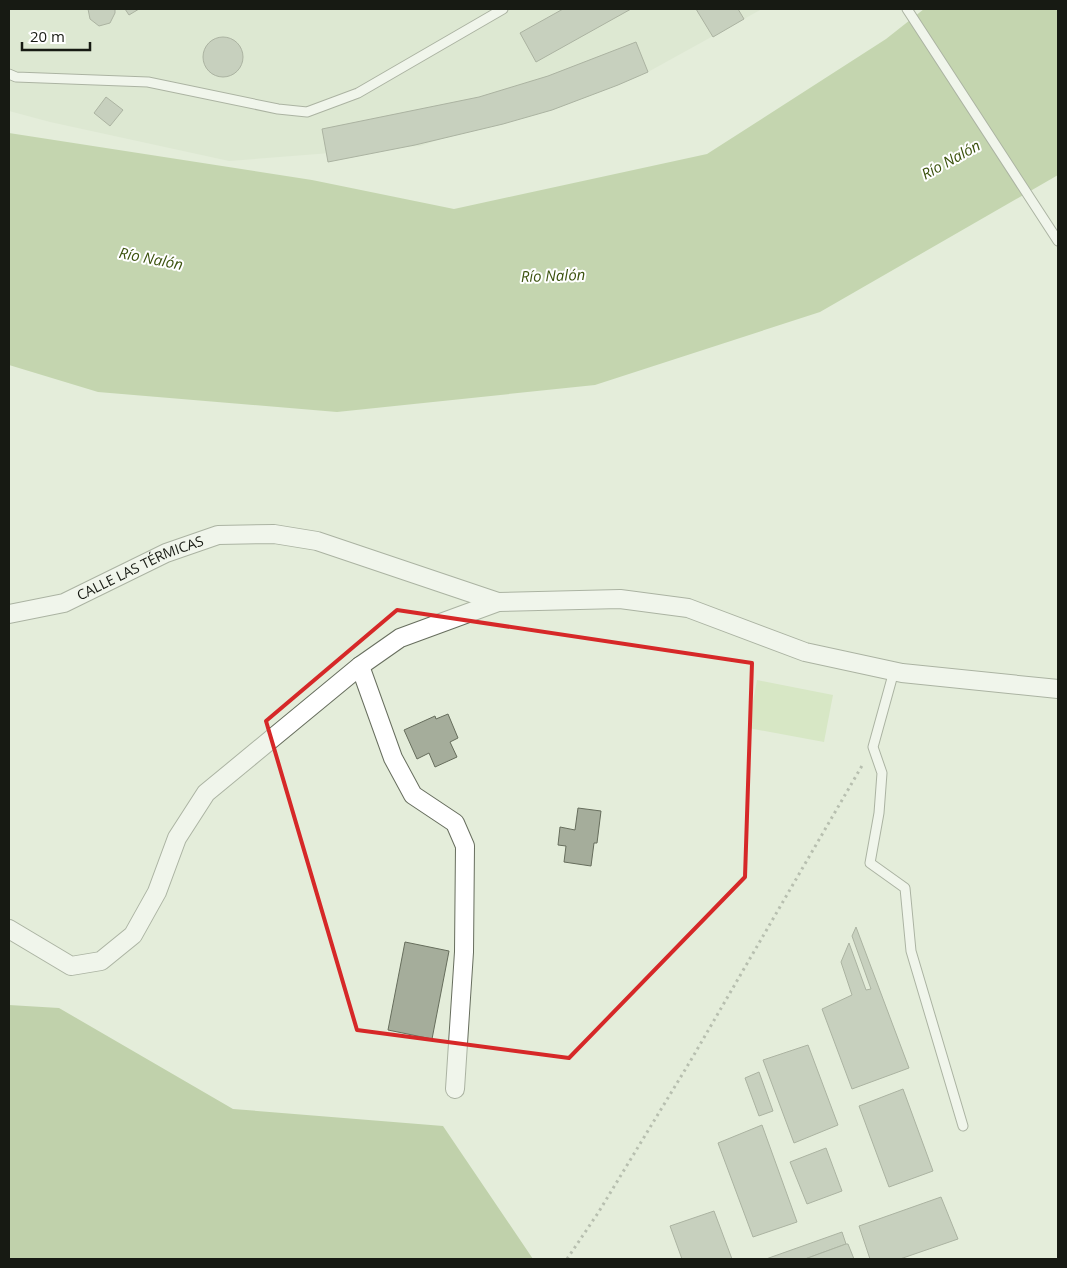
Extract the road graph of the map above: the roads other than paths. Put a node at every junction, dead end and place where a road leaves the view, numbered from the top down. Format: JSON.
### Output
{"nodes":[{"id":1,"x":503,"y":9,"type":"edge"},
{"id":2,"x":907,"y":9,"type":"edge"},
{"id":3,"x":9,"y":74,"type":"edge"},
{"id":4,"x":1058,"y":241,"type":"edge"},
{"id":5,"x":498,"y":602,"type":"junction"},
{"id":6,"x":9,"y":614,"type":"edge"},
{"id":7,"x":360,"y":666,"type":"junction"},
{"id":8,"x":894,"y":671,"type":"junction"},
{"id":9,"x":1058,"y":689,"type":"edge"},
{"id":10,"x":9,"y":929,"type":"edge"},
{"id":11,"x":455,"y":1090,"type":"dead end"},
{"id":12,"x":963,"y":1126,"type":"dead end"}],
"edges":[{"from":1,"to":3,"type":"lane"},
{"from":2,"to":4,"type":"lane"},
{"from":5,"to":6,"type":"street","name":"CALLE LAS TÉRMICAS"},
{"from":5,"to":7,"type":"street"},
{"from":5,"to":8,"type":"street"},
{"from":7,"to":10,"type":"street"},
{"from":7,"to":11,"type":"street"},
{"from":8,"to":9,"type":"street"},
{"from":8,"to":12,"type":"lane"}]}
